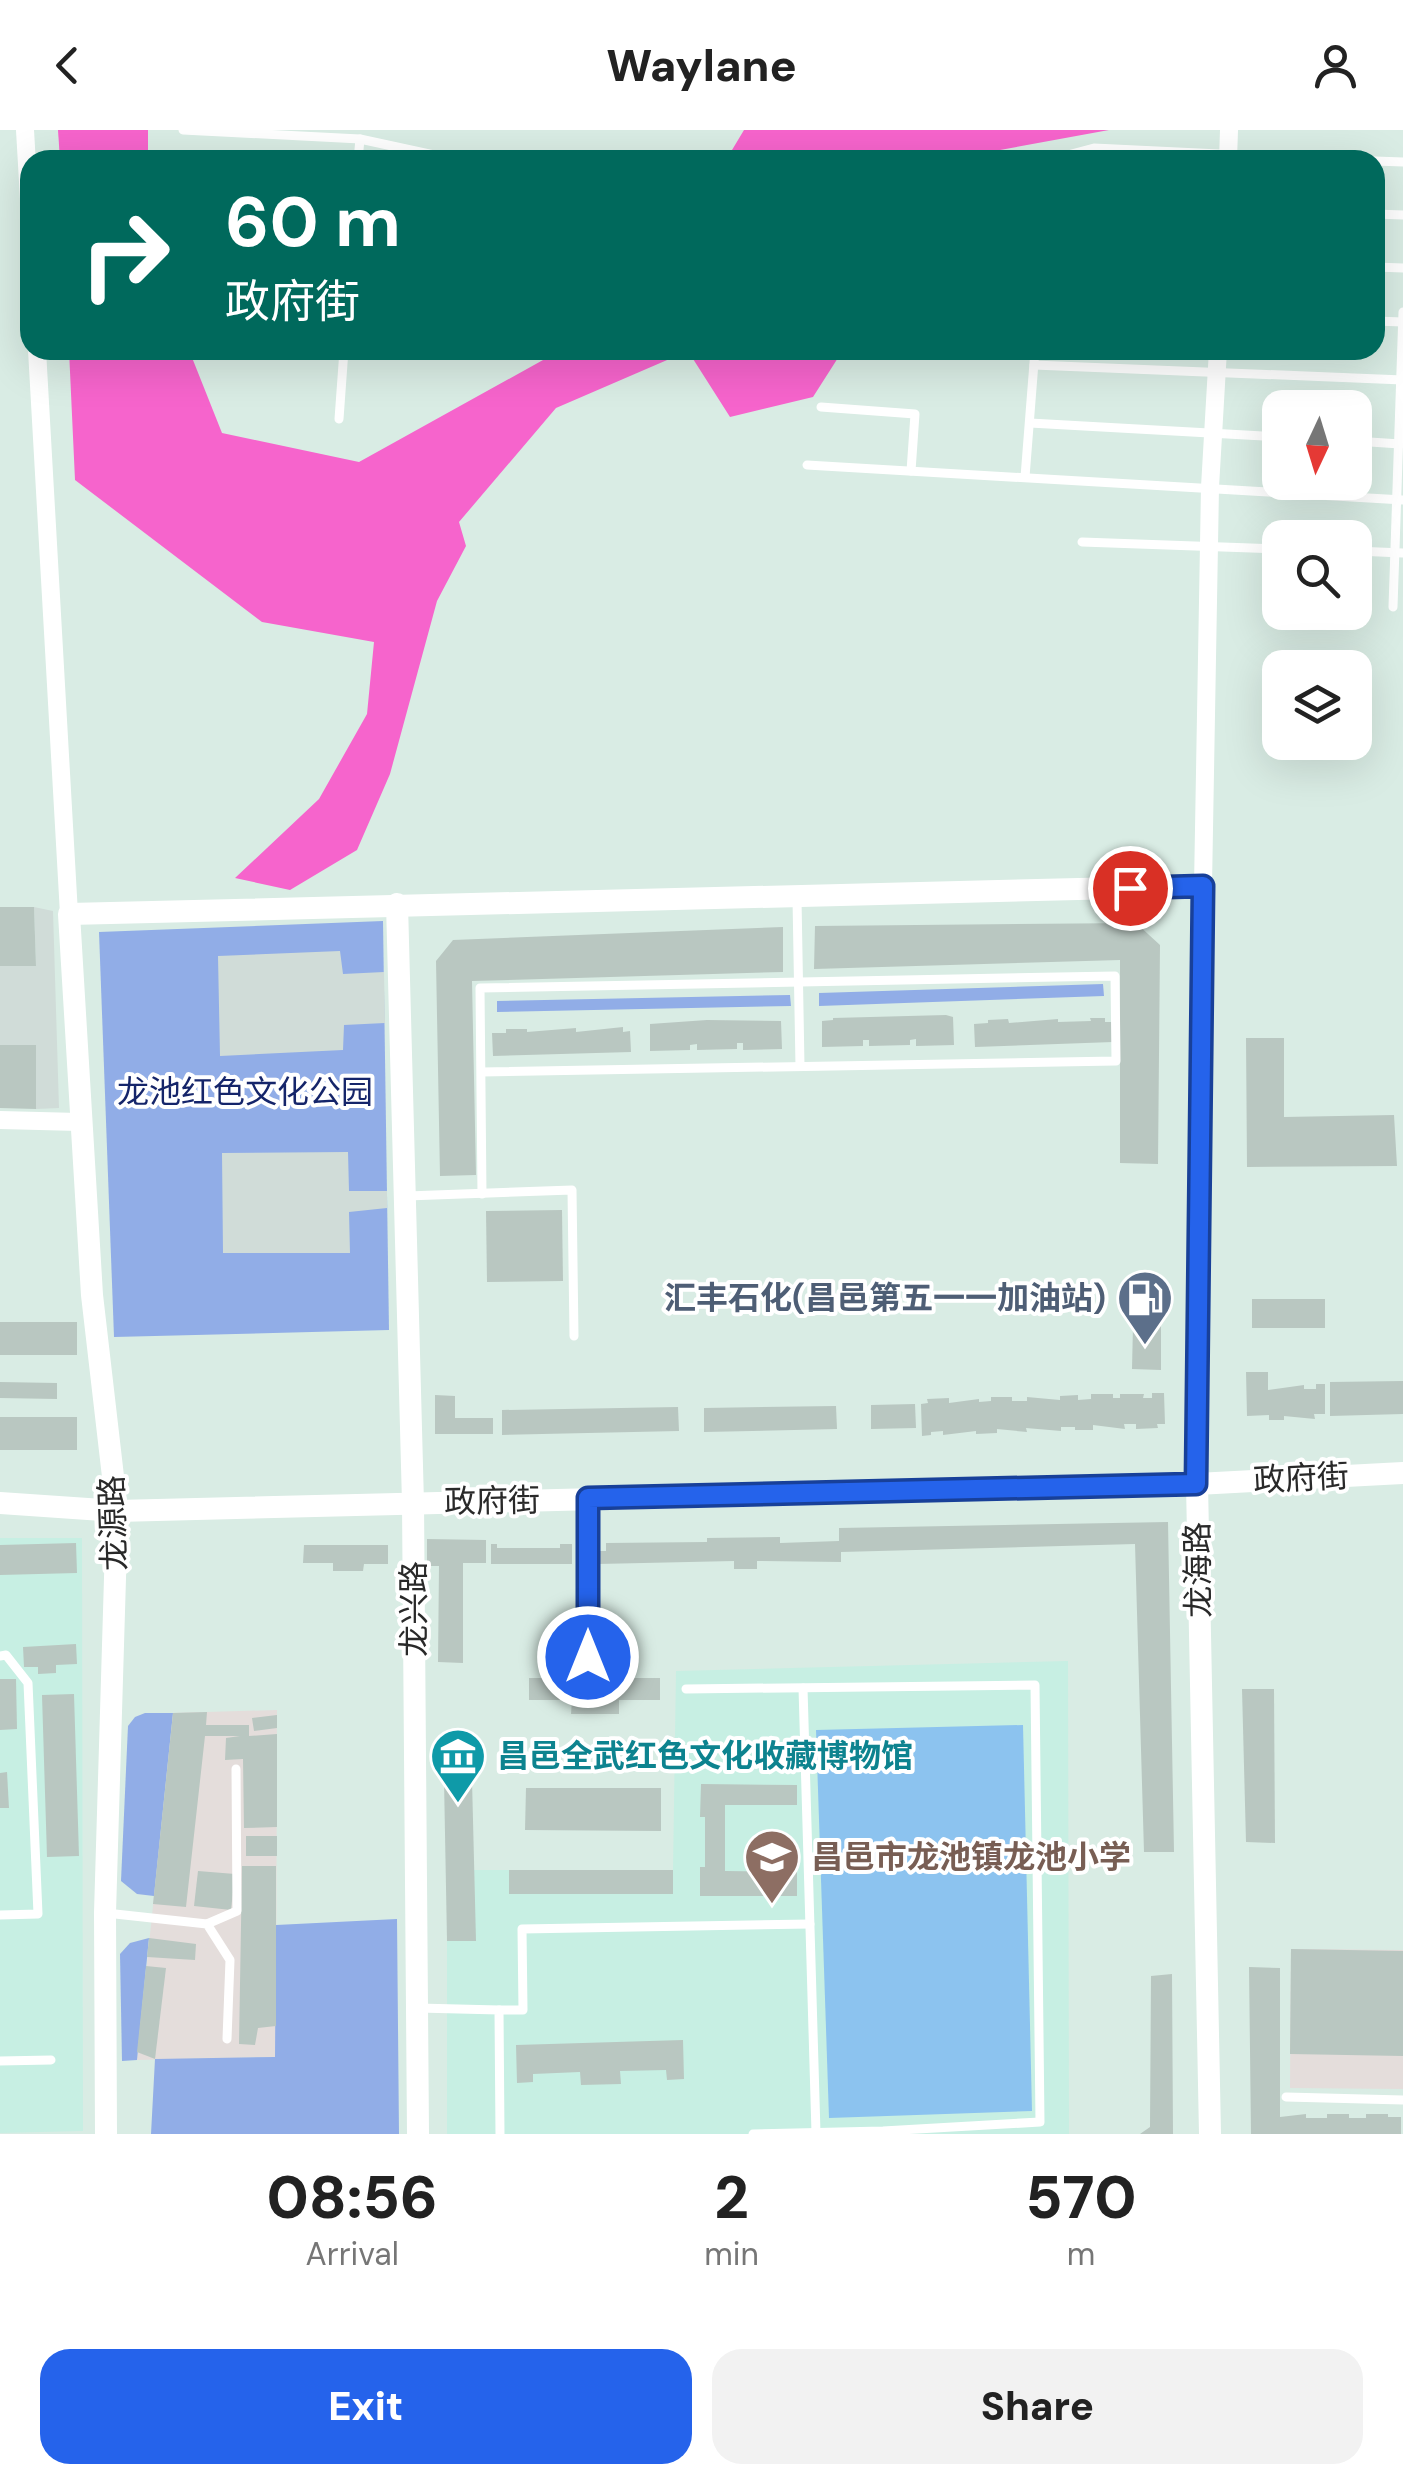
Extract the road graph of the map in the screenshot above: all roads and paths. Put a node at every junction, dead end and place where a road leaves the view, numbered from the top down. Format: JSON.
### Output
{"nodes":[{"id":1,"x":187,"y":130,"type":"edge"},
{"id":2,"x":309,"y":133,"type":"edge"},
{"id":3,"x":360,"y":139,"type":"junction"},
{"id":4,"x":359,"y":150,"type":"edge"},
{"id":5,"x":410,"y":150,"type":"edge"},
{"id":6,"x":1086,"y":150,"type":"edge"},
{"id":7,"x":1121,"y":150,"type":"edge"},
{"id":8,"x":1403,"y":312,"type":"edge"},
{"id":9,"x":1403,"y":322,"type":"edge"},
{"id":10,"x":39,"y":360,"type":"edge"},
{"id":11,"x":343,"y":360,"type":"edge"},
{"id":12,"x":1034,"y":360,"type":"edge"},
{"id":13,"x":1217,"y":360,"type":"edge"},
{"id":14,"x":1034,"y":364,"type":"junction"},
{"id":15,"x":1216,"y":372,"type":"junction"},
{"id":16,"x":1402,"y":380,"type":"edge"},
{"id":17,"x":821,"y":407,"type":"dead end"},
{"id":18,"x":339,"y":419,"type":"dead end"},
{"id":19,"x":1030,"y":424,"type":"junction"},
{"id":20,"x":1213,"y":433,"type":"junction"},
{"id":21,"x":1262,"y":436,"type":"edge"},
{"id":22,"x":1372,"y":442,"type":"edge"},
{"id":23,"x":1401,"y":444,"type":"edge"},
{"id":24,"x":807,"y":465,"type":"dead end"},
{"id":25,"x":911,"y":471,"type":"junction"},
{"id":26,"x":1025,"y":477,"type":"junction"},
{"id":27,"x":1210,"y":487,"type":"junction"},
{"id":28,"x":1400,"y":500,"type":"edge"},
{"id":29,"x":1082,"y":542,"type":"dead end"},
{"id":30,"x":1209,"y":546,"type":"junction"},
{"id":31,"x":1262,"y":548,"type":"edge"},
{"id":32,"x":1372,"y":552,"type":"edge"},
{"id":33,"x":1399,"y":553,"type":"edge"},
{"id":34,"x":1392,"y":606,"type":"dead end"},
{"id":35,"x":1203,"y":886,"type":"junction"},
{"id":36,"x":796,"y":895,"type":"junction"},
{"id":37,"x":398,"y":904,"type":"junction"},
{"id":38,"x":69,"y":914,"type":"junction"},
{"id":39,"x":798,"y":982,"type":"junction"},
{"id":40,"x":800,"y":1066,"type":"junction"},
{"id":41,"x":482,"y":1072,"type":"junction"},
{"id":42,"x":0,"y":1120,"type":"edge"},
{"id":43,"x":79,"y":1122,"type":"junction"},
{"id":44,"x":482,"y":1194,"type":"junction"},
{"id":45,"x":407,"y":1196,"type":"junction"},
{"id":46,"x":574,"y":1336,"type":"dead end"},
{"id":47,"x":1403,"y":1473,"type":"edge"},
{"id":48,"x":1196,"y":1484,"type":"junction"},
{"id":49,"x":588,"y":1498,"type":"junction"},
{"id":50,"x":0,"y":1503,"type":"edge"},
{"id":51,"x":413,"y":1503,"type":"junction"},
{"id":52,"x":117,"y":1511,"type":"junction"},
{"id":53,"x":0,"y":1656,"type":"edge"},
{"id":54,"x":588,"y":1657,"type":"dead end"},
{"id":55,"x":686,"y":1688,"type":"dead end"},
{"id":56,"x":803,"y":1688,"type":"junction"},
{"id":57,"x":236,"y":1769,"type":"dead end"},
{"id":58,"x":104,"y":1913,"type":"junction"},
{"id":59,"x":0,"y":1915,"type":"edge"},
{"id":60,"x":207,"y":1924,"type":"junction"},
{"id":61,"x":810,"y":1924,"type":"junction"},
{"id":62,"x":416,"y":2008,"type":"junction"},
{"id":63,"x":499,"y":2010,"type":"junction"},
{"id":64,"x":227,"y":2038,"type":"dead end"},
{"id":65,"x":51,"y":2060,"type":"dead end"},
{"id":66,"x":0,"y":2061,"type":"edge"},
{"id":67,"x":1286,"y":2097,"type":"dead end"},
{"id":68,"x":1403,"y":2100,"type":"edge"},
{"id":69,"x":816,"y":2133,"type":"edge"},
{"id":70,"x":883,"y":2133,"type":"edge"},
{"id":71,"x":106,"y":2134,"type":"edge"},
{"id":72,"x":418,"y":2134,"type":"edge"},
{"id":73,"x":500,"y":2134,"type":"edge"},
{"id":74,"x":753,"y":2134,"type":"edge"},
{"id":75,"x":1210,"y":2134,"type":"edge"}],
"edges":[{"from":1,"to":2,"type":"lane"},
{"from":2,"to":3,"type":"lane"},
{"from":3,"to":4,"type":"lane"},
{"from":3,"to":5,"type":"lane"},
{"from":6,"to":7,"type":"lane"},
{"from":8,"to":9,"type":"lane"},
{"from":9,"to":16,"type":"lane"},
{"from":10,"to":38,"type":"street"},
{"from":11,"to":18,"type":"lane"},
{"from":12,"to":14,"type":"lane"},
{"from":13,"to":15,"type":"street"},
{"from":14,"to":15,"type":"lane"},
{"from":14,"to":19,"type":"lane"},
{"from":15,"to":16,"type":"lane"},
{"from":15,"to":20,"type":"street"},
{"from":16,"to":23,"type":"lane"},
{"from":17,"to":25,"type":"lane"},
{"from":19,"to":20,"type":"lane"},
{"from":19,"to":26,"type":"lane"},
{"from":20,"to":21,"type":"lane"},
{"from":20,"to":27,"type":"street"},
{"from":22,"to":23,"type":"lane"},
{"from":23,"to":28,"type":"lane"},
{"from":24,"to":25,"type":"lane"},
{"from":25,"to":26,"type":"lane"},
{"from":26,"to":27,"type":"lane"},
{"from":27,"to":28,"type":"lane"},
{"from":27,"to":30,"type":"street"},
{"from":28,"to":33,"type":"lane"},
{"from":29,"to":30,"type":"lane"},
{"from":30,"to":31,"type":"lane"},
{"from":30,"to":35,"type":"street"},
{"from":32,"to":33,"type":"lane"},
{"from":33,"to":34,"type":"lane"},
{"from":35,"to":36,"type":"street"},
{"from":35,"to":48,"type":"street","name":"龙海路"},
{"from":36,"to":37,"type":"street"},
{"from":36,"to":39,"type":"lane"},
{"from":37,"to":38,"type":"street"},
{"from":37,"to":45,"type":"street","name":"龙兴路"},
{"from":38,"to":43,"type":"street","name":"龙源路"},
{"from":39,"to":40,"type":"lane"},
{"from":39,"to":40,"type":"lane"},
{"from":39,"to":41,"type":"lane"},
{"from":40,"to":41,"type":"lane"},
{"from":41,"to":44,"type":"lane"},
{"from":42,"to":43,"type":"street"},
{"from":43,"to":52,"type":"street","name":"龙源路"},
{"from":44,"to":45,"type":"lane"},
{"from":44,"to":46,"type":"lane"},
{"from":45,"to":51,"type":"street","name":"龙兴路"},
{"from":47,"to":48,"type":"street","name":"政府街"},
{"from":48,"to":49,"type":"street","name":"政府街"},
{"from":48,"to":75,"type":"street","name":"龙海路"},
{"from":49,"to":51,"type":"street","name":"政府街"},
{"from":49,"to":54,"type":"lane"},
{"from":50,"to":52,"type":"street","name":"政府街"},
{"from":51,"to":52,"type":"street","name":"政府街"},
{"from":51,"to":62,"type":"street","name":"龙兴路"},
{"from":52,"to":58,"type":"street","name":"龙源路"},
{"from":53,"to":59,"type":"lane"},
{"from":55,"to":56,"type":"lane"},
{"from":56,"to":61,"type":"lane"},
{"from":56,"to":70,"type":"lane"},
{"from":57,"to":60,"type":"lane"},
{"from":58,"to":60,"type":"lane"},
{"from":58,"to":71,"type":"street","name":"龙源路"},
{"from":60,"to":64,"type":"lane"},
{"from":61,"to":63,"type":"lane"},
{"from":61,"to":69,"type":"lane"},
{"from":62,"to":63,"type":"lane"},
{"from":62,"to":72,"type":"street","name":"龙兴路"},
{"from":63,"to":73,"type":"lane"},
{"from":65,"to":66,"type":"lane"},
{"from":67,"to":68,"type":"lane"},
{"from":69,"to":70,"type":"lane"},
{"from":69,"to":74,"type":"lane"}]}
